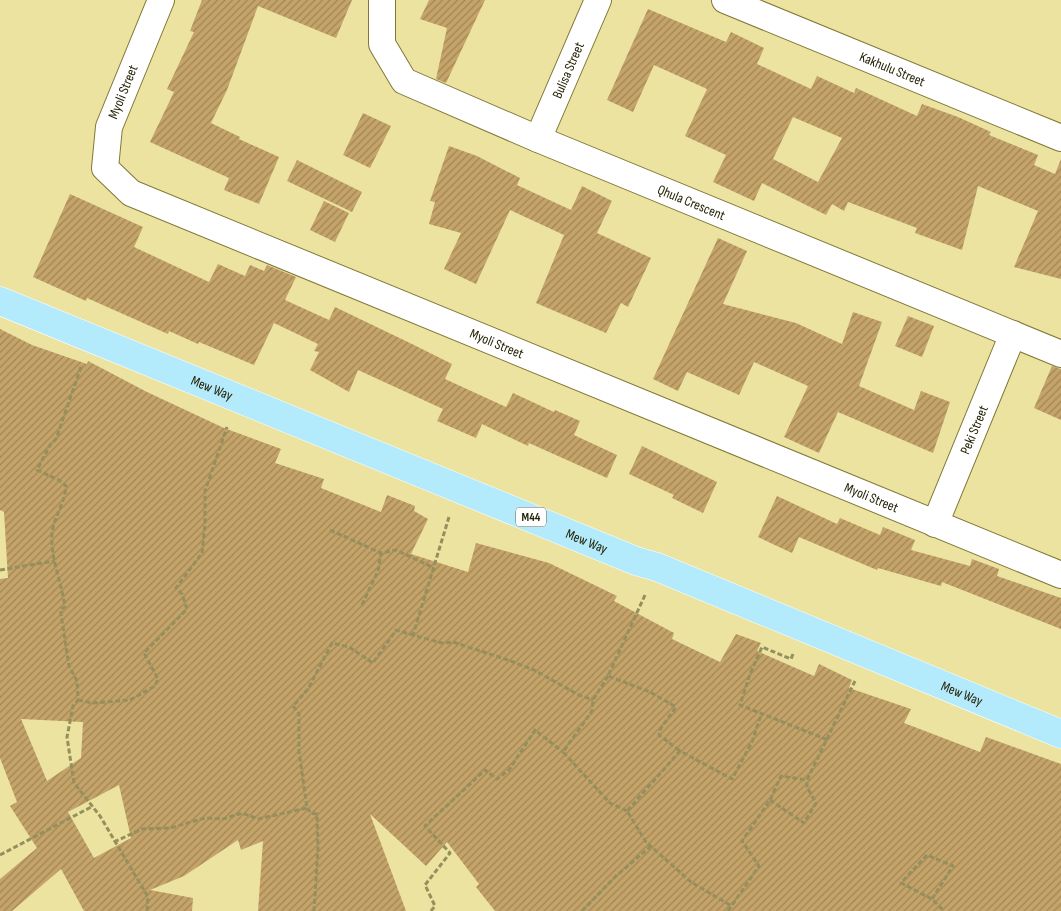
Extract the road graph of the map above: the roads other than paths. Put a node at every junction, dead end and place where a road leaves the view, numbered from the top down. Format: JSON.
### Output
{"nodes":[{"id":1,"x":161,"y":0,"type":"edge"},
{"id":2,"x":382,"y":0,"type":"edge"},
{"id":3,"x":598,"y":0,"type":"edge"},
{"id":4,"x":724,"y":0,"type":"edge"},
{"id":5,"x":1061,"y":138,"type":"edge"},
{"id":6,"x":538,"y":139,"type":"junction"},
{"id":7,"x":0,"y":301,"type":"edge"},
{"id":8,"x":1013,"y":334,"type":"junction"},
{"id":9,"x":1061,"y":354,"type":"edge"},
{"id":10,"x":935,"y":524,"type":"junction"},
{"id":11,"x":1061,"y":574,"type":"edge"},
{"id":12,"x":1061,"y":734,"type":"edge"}],
"edges":[{"from":1,"to":10,"type":"street","name":"Myoli Street"},
{"from":2,"to":6,"type":"street","name":"Qhula Crescent"},
{"from":3,"to":6,"type":"street","name":"Bulisa Street"},
{"from":4,"to":5,"type":"street","name":"Kakhulu Street"},
{"from":6,"to":8,"type":"street","name":"Qhula Crescent"},
{"from":7,"to":12,"type":"main road","name":"Mew Way","number":"M44"},
{"from":8,"to":9,"type":"street","name":"Qhula Crescent"},
{"from":8,"to":10,"type":"street","name":"Peki Street"},
{"from":10,"to":11,"type":"street","name":"Myoli Street"}]}
